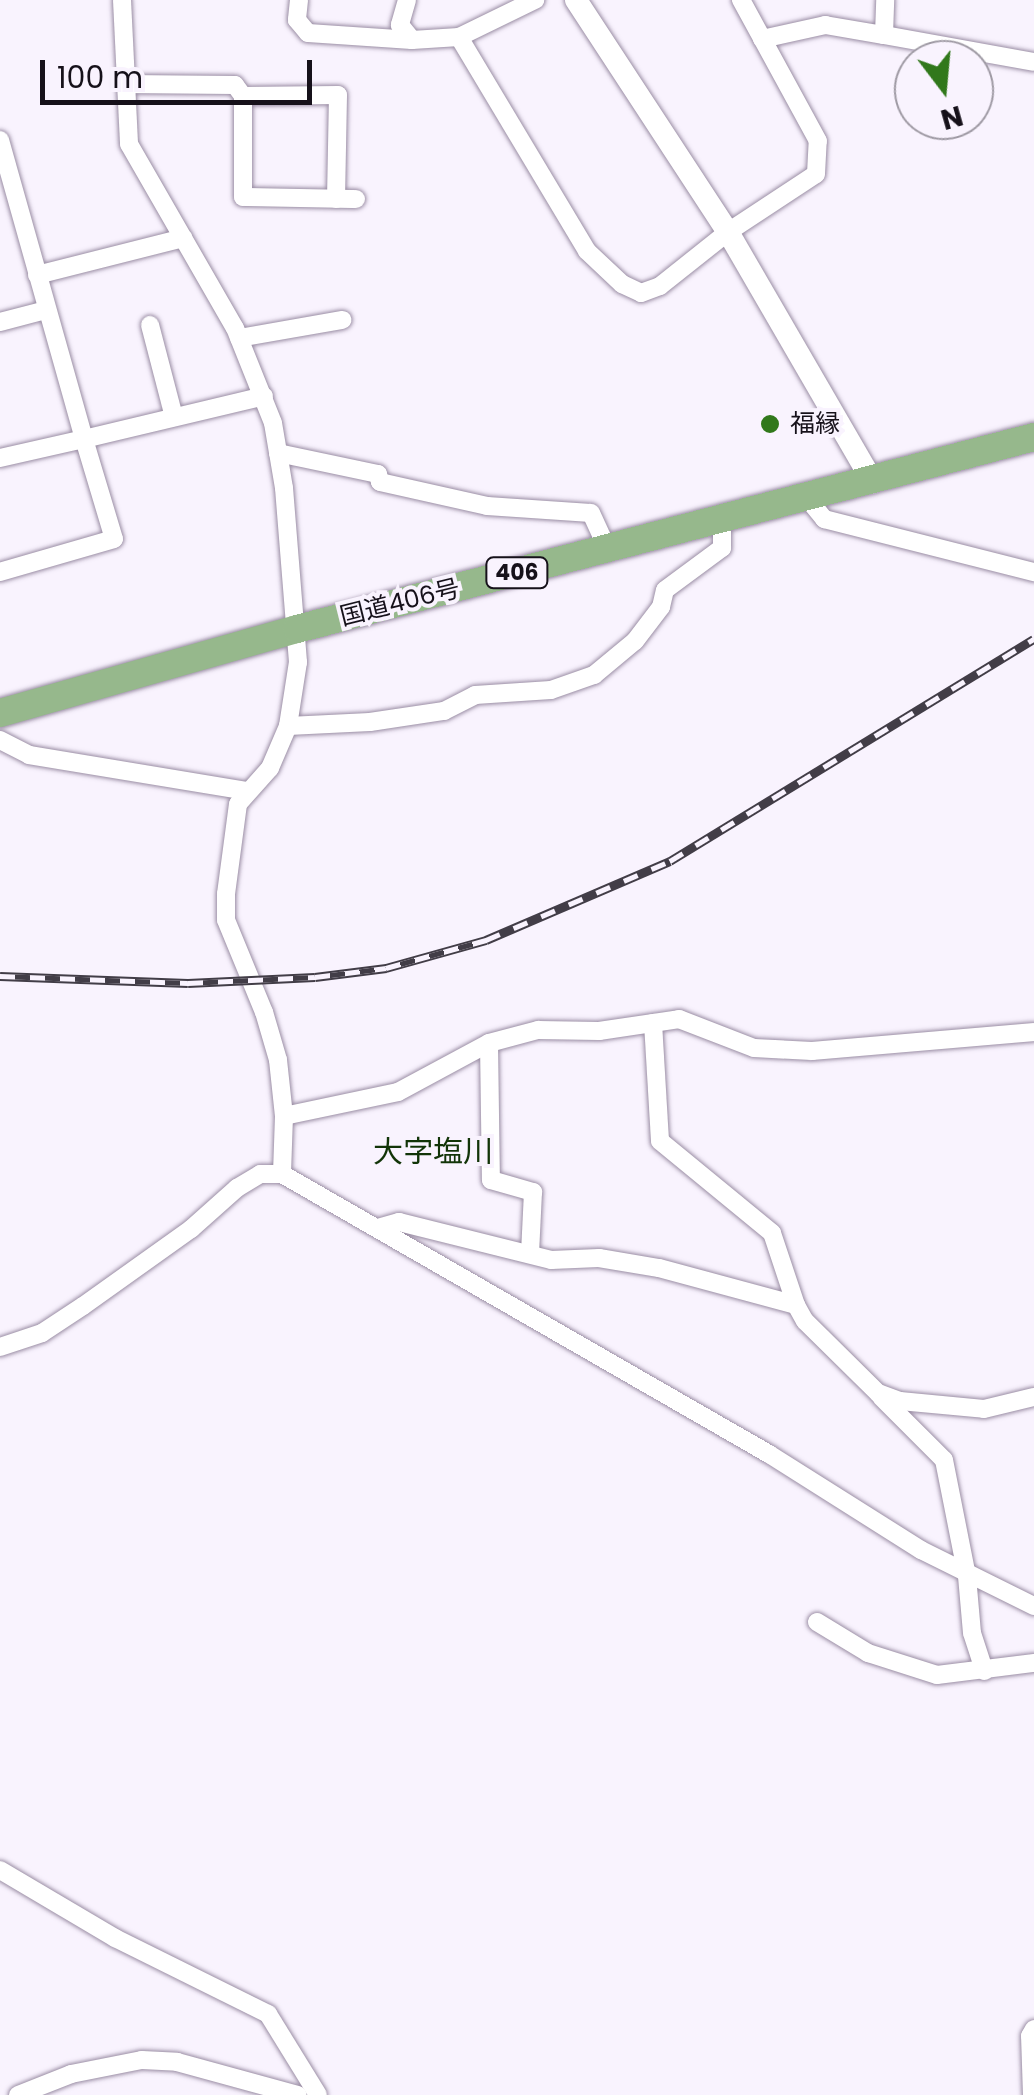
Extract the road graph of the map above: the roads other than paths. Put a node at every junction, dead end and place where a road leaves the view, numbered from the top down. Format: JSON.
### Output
{"nodes":[{"id":1,"x":122,"y":0,"type":"edge"},
{"id":2,"x":299,"y":0,"type":"edge"},
{"id":3,"x":407,"y":0,"type":"edge"},
{"id":4,"x":535,"y":0,"type":"edge"},
{"id":5,"x":576,"y":0,"type":"edge"},
{"id":6,"x":741,"y":0,"type":"edge"},
{"id":7,"x":885,"y":0,"type":"edge"},
{"id":8,"x":458,"y":36,"type":"junction"},
{"id":9,"x":884,"y":36,"type":"junction"},
{"id":10,"x":412,"y":40,"type":"junction"},
{"id":11,"x":762,"y":40,"type":"junction"},
{"id":12,"x":1034,"y":62,"type":"edge"},
{"id":13,"x":124,"y":84,"type":"junction"},
{"id":14,"x":243,"y":96,"type":"junction"},
{"id":15,"x":0,"y":140,"type":"edge"},
{"id":16,"x":7,"y":192,"type":"edge"},
{"id":17,"x":336,"y":199,"type":"junction"},
{"id":18,"x":356,"y":200,"type":"dead end"},
{"id":19,"x":728,"y":232,"type":"junction"},
{"id":20,"x":183,"y":238,"type":"junction"},
{"id":21,"x":36,"y":275,"type":"junction"},
{"id":22,"x":46,"y":310,"type":"junction"},
{"id":23,"x":342,"y":320,"type":"dead end"},
{"id":24,"x":0,"y":322,"type":"edge"},
{"id":25,"x":150,"y":325,"type":"dead end"},
{"id":26,"x":239,"y":338,"type":"junction"},
{"id":27,"x":264,"y":396,"type":"junction"},
{"id":28,"x":174,"y":418,"type":"junction"},
{"id":29,"x":1034,"y":437,"type":"edge"},
{"id":30,"x":84,"y":439,"type":"junction"},
{"id":31,"x":278,"y":454,"type":"junction"},
{"id":32,"x":0,"y":458,"type":"edge"},
{"id":33,"x":873,"y":482,"type":"junction"},
{"id":34,"x":808,"y":499,"type":"junction"},
{"id":35,"x":722,"y":521,"type":"junction"},
{"id":36,"x":608,"y":550,"type":"junction"},
{"id":37,"x":0,"y":572,"type":"edge"},
{"id":38,"x":1034,"y":572,"type":"edge"},
{"id":39,"x":298,"y":629,"type":"junction"},
{"id":40,"x":0,"y":712,"type":"edge"},
{"id":41,"x":288,"y":726,"type":"junction"},
{"id":42,"x":0,"y":740,"type":"edge"},
{"id":43,"x":246,"y":791,"type":"junction"},
{"id":44,"x":653,"y":1023,"type":"junction"},
{"id":45,"x":1034,"y":1032,"type":"edge"},
{"id":46,"x":489,"y":1043,"type":"junction"},
{"id":47,"x":284,"y":1116,"type":"junction"},
{"id":48,"x":282,"y":1174,"type":"junction"},
{"id":49,"x":378,"y":1228,"type":"junction"},
{"id":50,"x":530,"y":1254,"type":"junction"},
{"id":51,"x":796,"y":1305,"type":"junction"},
{"id":52,"x":0,"y":1347,"type":"edge"},
{"id":53,"x":878,"y":1392,"type":"junction"},
{"id":54,"x":1034,"y":1397,"type":"edge"},
{"id":55,"x":967,"y":1576,"type":"junction"},
{"id":56,"x":1034,"y":1606,"type":"edge"},
{"id":57,"x":817,"y":1622,"type":"dead end"},
{"id":58,"x":1034,"y":1663,"type":"edge"},
{"id":59,"x":984,"y":1671,"type":"junction"},
{"id":60,"x":0,"y":1870,"type":"edge"},
{"id":61,"x":1034,"y":2029,"type":"edge"},
{"id":62,"x":18,"y":2095,"type":"edge"},
{"id":63,"x":298,"y":2095,"type":"edge"},
{"id":64,"x":318,"y":2095,"type":"edge"},
{"id":65,"x":1032,"y":2095,"type":"edge"}],
"edges":[{"from":1,"to":13,"type":"street"},
{"from":2,"to":10,"type":"street"},
{"from":3,"to":10,"type":"street"},
{"from":4,"to":8,"type":"street"},
{"from":5,"to":19,"type":"street"},
{"from":6,"to":11,"type":"street"},
{"from":7,"to":9,"type":"street"},
{"from":8,"to":10,"type":"street"},
{"from":8,"to":19,"type":"street"},
{"from":9,"to":11,"type":"street"},
{"from":9,"to":12,"type":"street"},
{"from":11,"to":19,"type":"street"},
{"from":13,"to":14,"type":"street"},
{"from":13,"to":20,"type":"street"},
{"from":14,"to":17,"type":"street"},
{"from":14,"to":17,"type":"street"},
{"from":15,"to":16,"type":"street"},
{"from":16,"to":21,"type":"street"},
{"from":17,"to":18,"type":"street"},
{"from":19,"to":33,"type":"street"},
{"from":20,"to":21,"type":"street"},
{"from":20,"to":26,"type":"street"},
{"from":21,"to":22,"type":"street"},
{"from":22,"to":24,"type":"street"},
{"from":22,"to":30,"type":"street"},
{"from":23,"to":26,"type":"street"},
{"from":25,"to":28,"type":"street"},
{"from":26,"to":27,"type":"street"},
{"from":27,"to":28,"type":"street"},
{"from":27,"to":31,"type":"street"},
{"from":28,"to":30,"type":"street"},
{"from":29,"to":33,"type":"highway","name":"国道406号","number":"406"},
{"from":30,"to":32,"type":"street"},
{"from":30,"to":37,"type":"street"},
{"from":31,"to":36,"type":"street"},
{"from":31,"to":39,"type":"street"},
{"from":33,"to":34,"type":"highway","name":"国道406号","number":"406"},
{"from":34,"to":35,"type":"highway","name":"国道406号","number":"406"},
{"from":34,"to":38,"type":"street"},
{"from":35,"to":36,"type":"highway","name":"国道406号","number":"406"},
{"from":35,"to":41,"type":"street"},
{"from":36,"to":39,"type":"highway","name":"国道406号","number":"406"},
{"from":39,"to":40,"type":"highway","name":"国道406号","number":"406"},
{"from":39,"to":41,"type":"street"},
{"from":41,"to":43,"type":"street"},
{"from":42,"to":43,"type":"street"},
{"from":43,"to":47,"type":"street"},
{"from":44,"to":45,"type":"street"},
{"from":44,"to":46,"type":"street"},
{"from":44,"to":51,"type":"street"},
{"from":46,"to":47,"type":"street"},
{"from":46,"to":50,"type":"street"},
{"from":47,"to":48,"type":"street"},
{"from":48,"to":49,"type":"street"},
{"from":48,"to":52,"type":"street"},
{"from":49,"to":50,"type":"street"},
{"from":49,"to":55,"type":"street"},
{"from":50,"to":51,"type":"street"},
{"from":51,"to":53,"type":"street"},
{"from":53,"to":54,"type":"street"},
{"from":53,"to":55,"type":"street"},
{"from":55,"to":56,"type":"street"},
{"from":55,"to":59,"type":"street"},
{"from":57,"to":59,"type":"street"},
{"from":58,"to":59,"type":"street"},
{"from":60,"to":64,"type":"street"},
{"from":61,"to":65,"type":"street"},
{"from":62,"to":63,"type":"street"}]}
